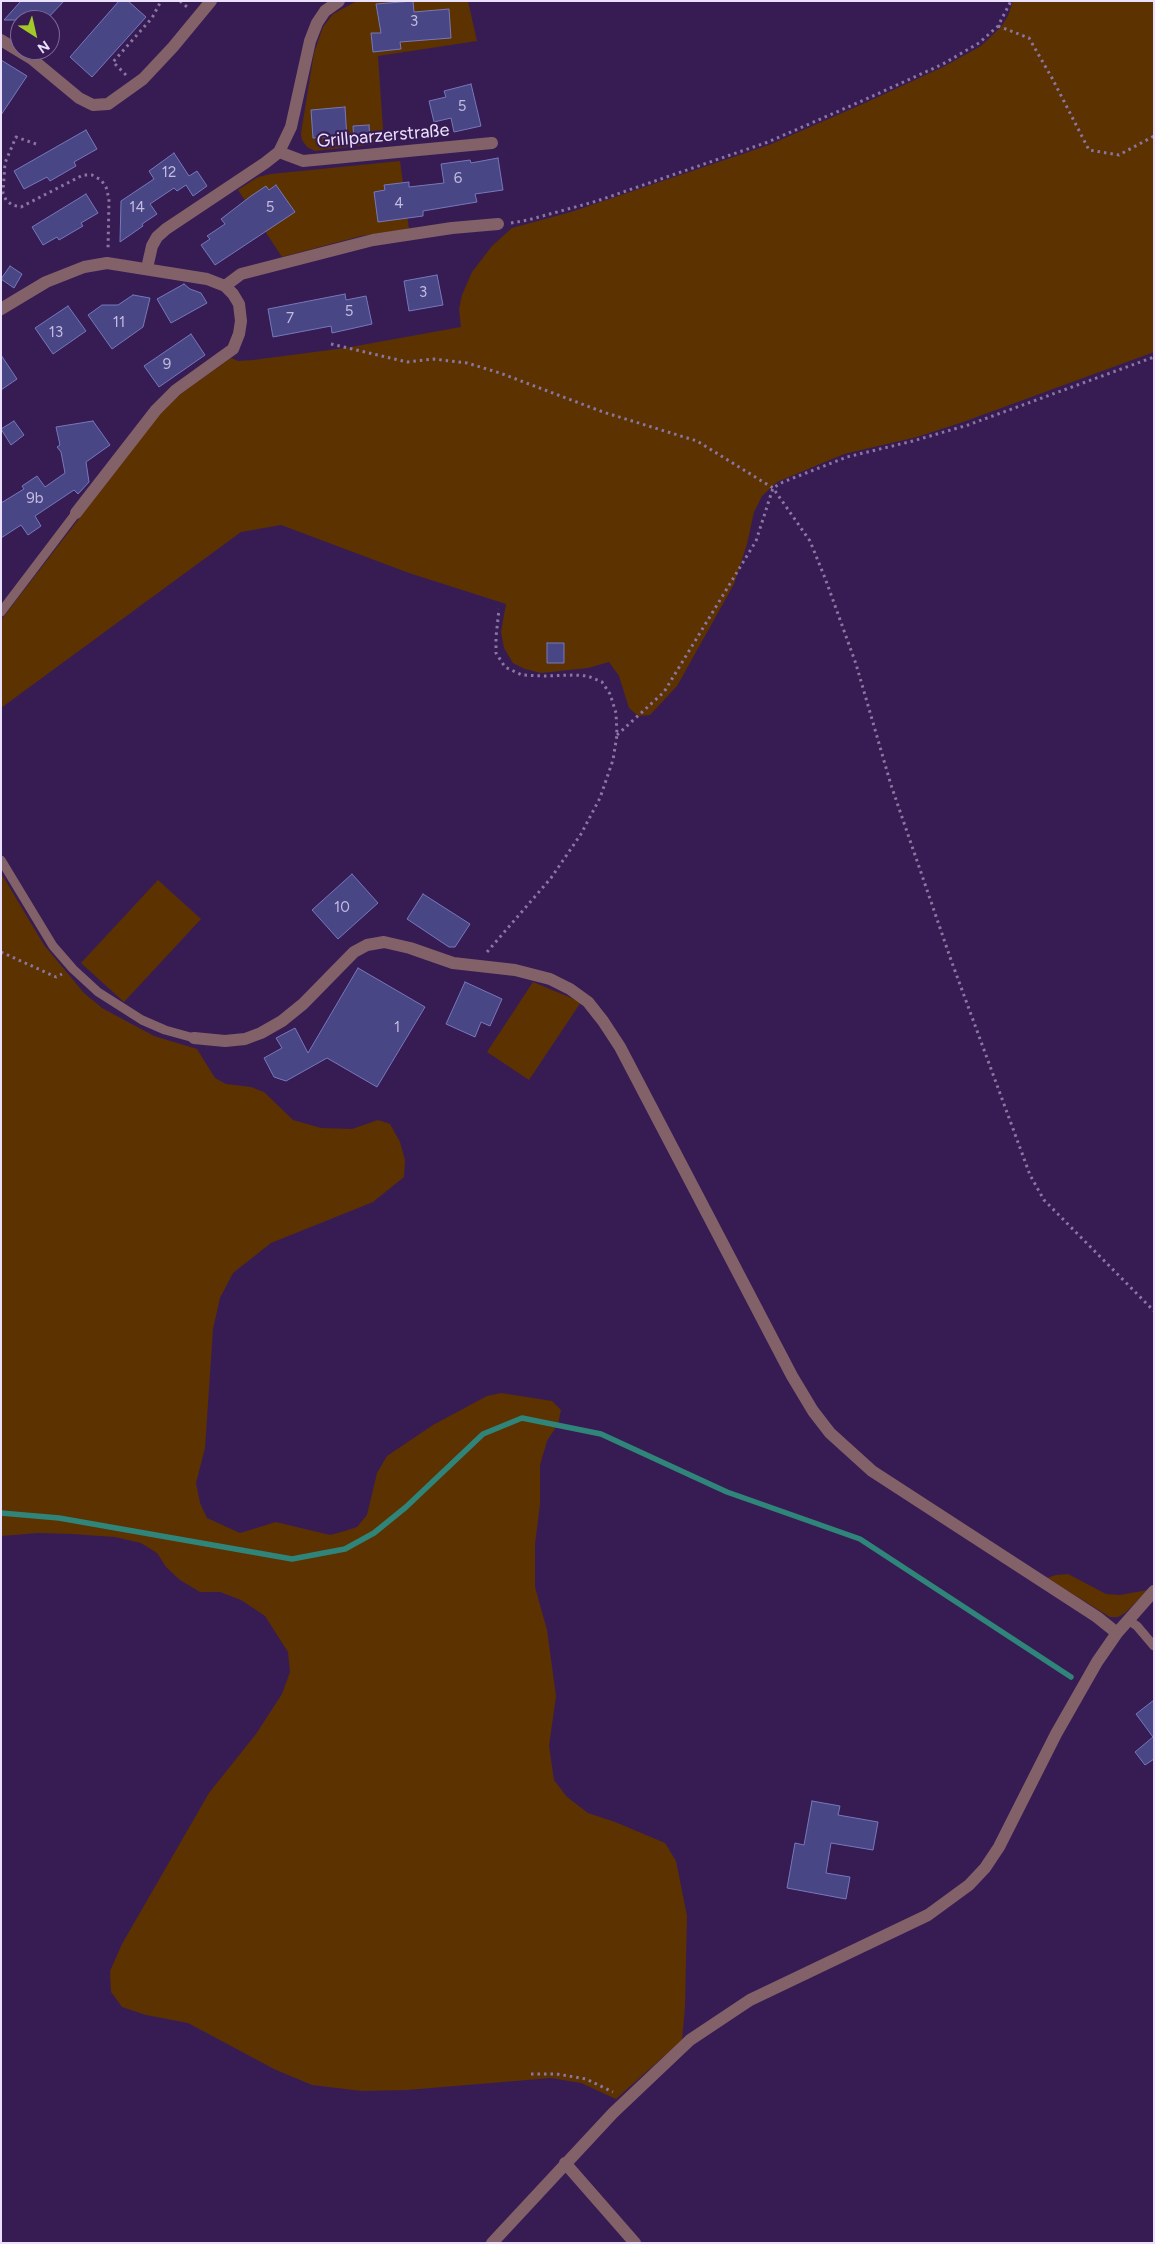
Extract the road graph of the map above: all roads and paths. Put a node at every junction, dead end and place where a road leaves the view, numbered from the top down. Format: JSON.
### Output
{"nodes":[{"id":1,"x":161,"y":1,"type":"edge"},
{"id":2,"x":211,"y":1,"type":"edge"},
{"id":3,"x":339,"y":1,"type":"edge"},
{"id":4,"x":1011,"y":1,"type":"edge"},
{"id":5,"x":998,"y":26,"type":"junction"},
{"id":6,"x":1,"y":40,"type":"edge"},
{"id":7,"x":134,"y":85,"type":"junction"},
{"id":8,"x":1154,"y":136,"type":"edge"},
{"id":9,"x":492,"y":143,"type":"dead end"},
{"id":10,"x":36,"y":144,"type":"dead end"},
{"id":11,"x":279,"y":152,"type":"junction"},
{"id":12,"x":498,"y":224,"type":"joint"},
{"id":13,"x":107,"y":263,"type":"junction"},
{"id":14,"x":147,"y":268,"type":"junction"},
{"id":15,"x":225,"y":286,"type":"junction"},
{"id":16,"x":1,"y":309,"type":"edge"},
{"id":17,"x":331,"y":344,"type":"dead end"},
{"id":18,"x":1154,"y":357,"type":"edge"},
{"id":19,"x":773,"y":488,"type":"junction"},
{"id":20,"x":76,"y":513,"type":"joint"},
{"id":21,"x":498,"y":609,"type":"dead end"},
{"id":22,"x":1,"y":612,"type":"edge"},
{"id":23,"x":617,"y":736,"type":"junction"},
{"id":24,"x":1,"y":860,"type":"edge"},
{"id":25,"x":1,"y":952,"type":"edge"},
{"id":26,"x":475,"y":966,"type":"junction"},
{"id":27,"x":73,"y":969,"type":"junction"},
{"id":28,"x":194,"y":1038,"type":"joint"},
{"id":29,"x":1154,"y":1311,"type":"edge"},
{"id":30,"x":1154,"y":1591,"type":"edge"},
{"id":31,"x":1128,"y":1620,"type":"junction"},
{"id":32,"x":1117,"y":1633,"type":"junction"},
{"id":33,"x":1154,"y":1646,"type":"edge"},
{"id":34,"x":531,"y":2074,"type":"dead end"},
{"id":35,"x":626,"y":2101,"type":"junction"},
{"id":36,"x":565,"y":2163,"type":"junction"},
{"id":37,"x":492,"y":2243,"type":"edge"},
{"id":38,"x":635,"y":2243,"type":"edge"}],
"edges":[{"from":1,"to":7,"type":"path"},
{"from":2,"to":7,"type":"street"},
{"from":3,"to":11,"type":"street"},
{"from":4,"to":5,"type":"path"},
{"from":5,"to":8,"type":"path"},
{"from":5,"to":12,"type":"path"},
{"from":6,"to":7,"type":"street"},
{"from":9,"to":11,"type":"street","name":"Grillparzerstraße"},
{"from":10,"to":13,"type":"path"},
{"from":11,"to":14,"type":"street"},
{"from":12,"to":15,"type":"street"},
{"from":13,"to":14,"type":"street"},
{"from":13,"to":16,"type":"street"},
{"from":14,"to":15,"type":"street"},
{"from":15,"to":20,"type":"street"},
{"from":17,"to":19,"type":"path"},
{"from":18,"to":19,"type":"path"},
{"from":19,"to":23,"type":"path"},
{"from":19,"to":29,"type":"path"},
{"from":20,"to":22,"type":"lane"},
{"from":21,"to":23,"type":"path"},
{"from":23,"to":26,"type":"path"},
{"from":24,"to":27,"type":"lane"},
{"from":25,"to":27,"type":"path"},
{"from":26,"to":28,"type":"street"},
{"from":26,"to":32,"type":"street"},
{"from":27,"to":28,"type":"lane"},
{"from":30,"to":31,"type":"street"},
{"from":31,"to":32,"type":"street"},
{"from":31,"to":33,"type":"lane"},
{"from":32,"to":35,"type":"street"},
{"from":34,"to":35,"type":"path"},
{"from":35,"to":36,"type":"street"},
{"from":36,"to":37,"type":"street"},
{"from":36,"to":38,"type":"street"}]}
